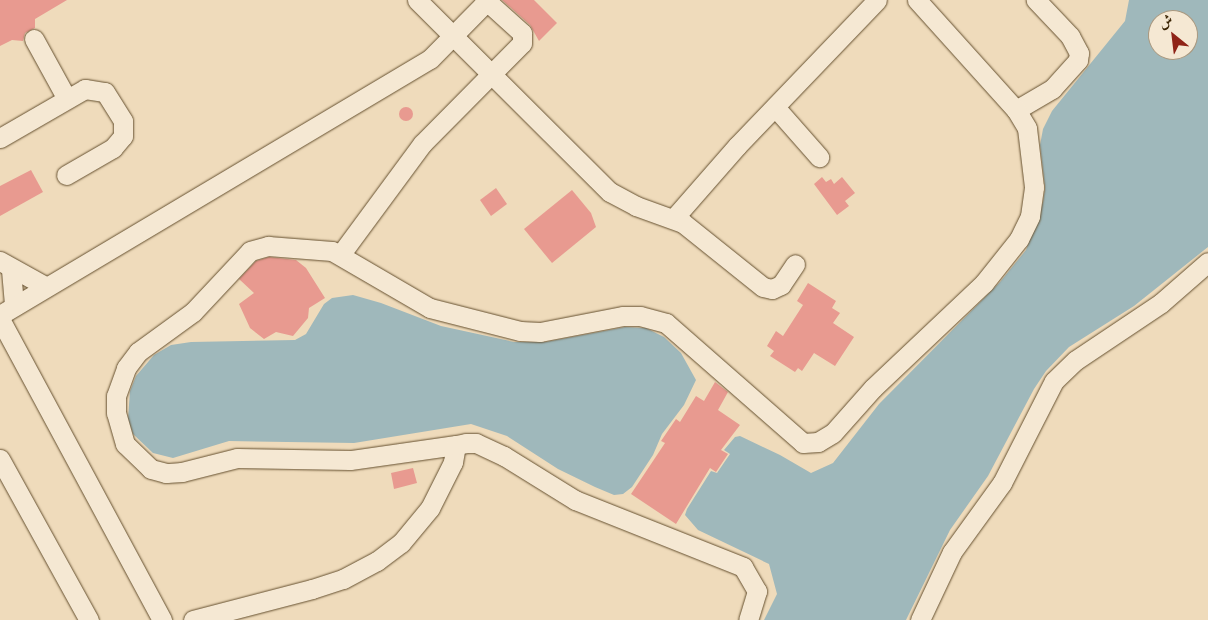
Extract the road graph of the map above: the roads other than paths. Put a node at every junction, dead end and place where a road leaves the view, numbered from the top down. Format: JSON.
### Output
{"nodes":[{"id":1,"x":417,"y":0,"type":"edge"},
{"id":2,"x":877,"y":0,"type":"edge"},
{"id":3,"x":917,"y":0,"type":"edge"},
{"id":4,"x":1036,"y":0,"type":"edge"},
{"id":5,"x":453,"y":38,"type":"junction"},
{"id":6,"x":34,"y":39,"type":"dead end"},
{"id":7,"x":490,"y":76,"type":"junction"},
{"id":8,"x":67,"y":99,"type":"junction"},
{"id":9,"x":775,"y":106,"type":"junction"},
{"id":10,"x":1016,"y":110,"type":"junction"},
{"id":11,"x":0,"y":138,"type":"edge"},
{"id":12,"x":819,"y":157,"type":"dead end"},
{"id":13,"x":66,"y":175,"type":"dead end"},
{"id":14,"x":674,"y":218,"type":"junction"},
{"id":15,"x":341,"y":254,"type":"junction"},
{"id":16,"x":3,"y":260,"type":"edge"},
{"id":17,"x":1208,"y":262,"type":"edge"},
{"id":18,"x":795,"y":264,"type":"dead end"},
{"id":19,"x":45,"y":286,"type":"junction"},
{"id":20,"x":7,"y":310,"type":"edge"},
{"id":21,"x":0,"y":319,"type":"edge"},
{"id":22,"x":456,"y":444,"type":"junction"},
{"id":23,"x":0,"y":459,"type":"edge"},
{"id":24,"x":89,"y":620,"type":"edge"},
{"id":25,"x":162,"y":620,"type":"edge"},
{"id":26,"x":192,"y":620,"type":"edge"},
{"id":27,"x":748,"y":620,"type":"edge"},
{"id":28,"x":920,"y":620,"type":"edge"}],
"edges":[{"from":1,"to":5,"type":"street"},
{"from":2,"to":9,"type":"street"},
{"from":3,"to":10,"type":"street"},
{"from":4,"to":10,"type":"street"},
{"from":5,"to":7,"type":"street"},
{"from":5,"to":7,"type":"street"},
{"from":5,"to":19,"type":"street"},
{"from":6,"to":8,"type":"street"},
{"from":7,"to":14,"type":"street"},
{"from":7,"to":15,"type":"street"},
{"from":8,"to":11,"type":"street"},
{"from":8,"to":13,"type":"street"},
{"from":9,"to":12,"type":"street"},
{"from":9,"to":14,"type":"street"},
{"from":10,"to":15,"type":"street"},
{"from":14,"to":18,"type":"street"},
{"from":15,"to":22,"type":"street"},
{"from":16,"to":19,"type":"street"},
{"from":16,"to":20,"type":"street"},
{"from":17,"to":28,"type":"street"},
{"from":19,"to":20,"type":"street"},
{"from":21,"to":25,"type":"street"},
{"from":22,"to":26,"type":"street"},
{"from":22,"to":27,"type":"street"},
{"from":23,"to":24,"type":"street"}]}
